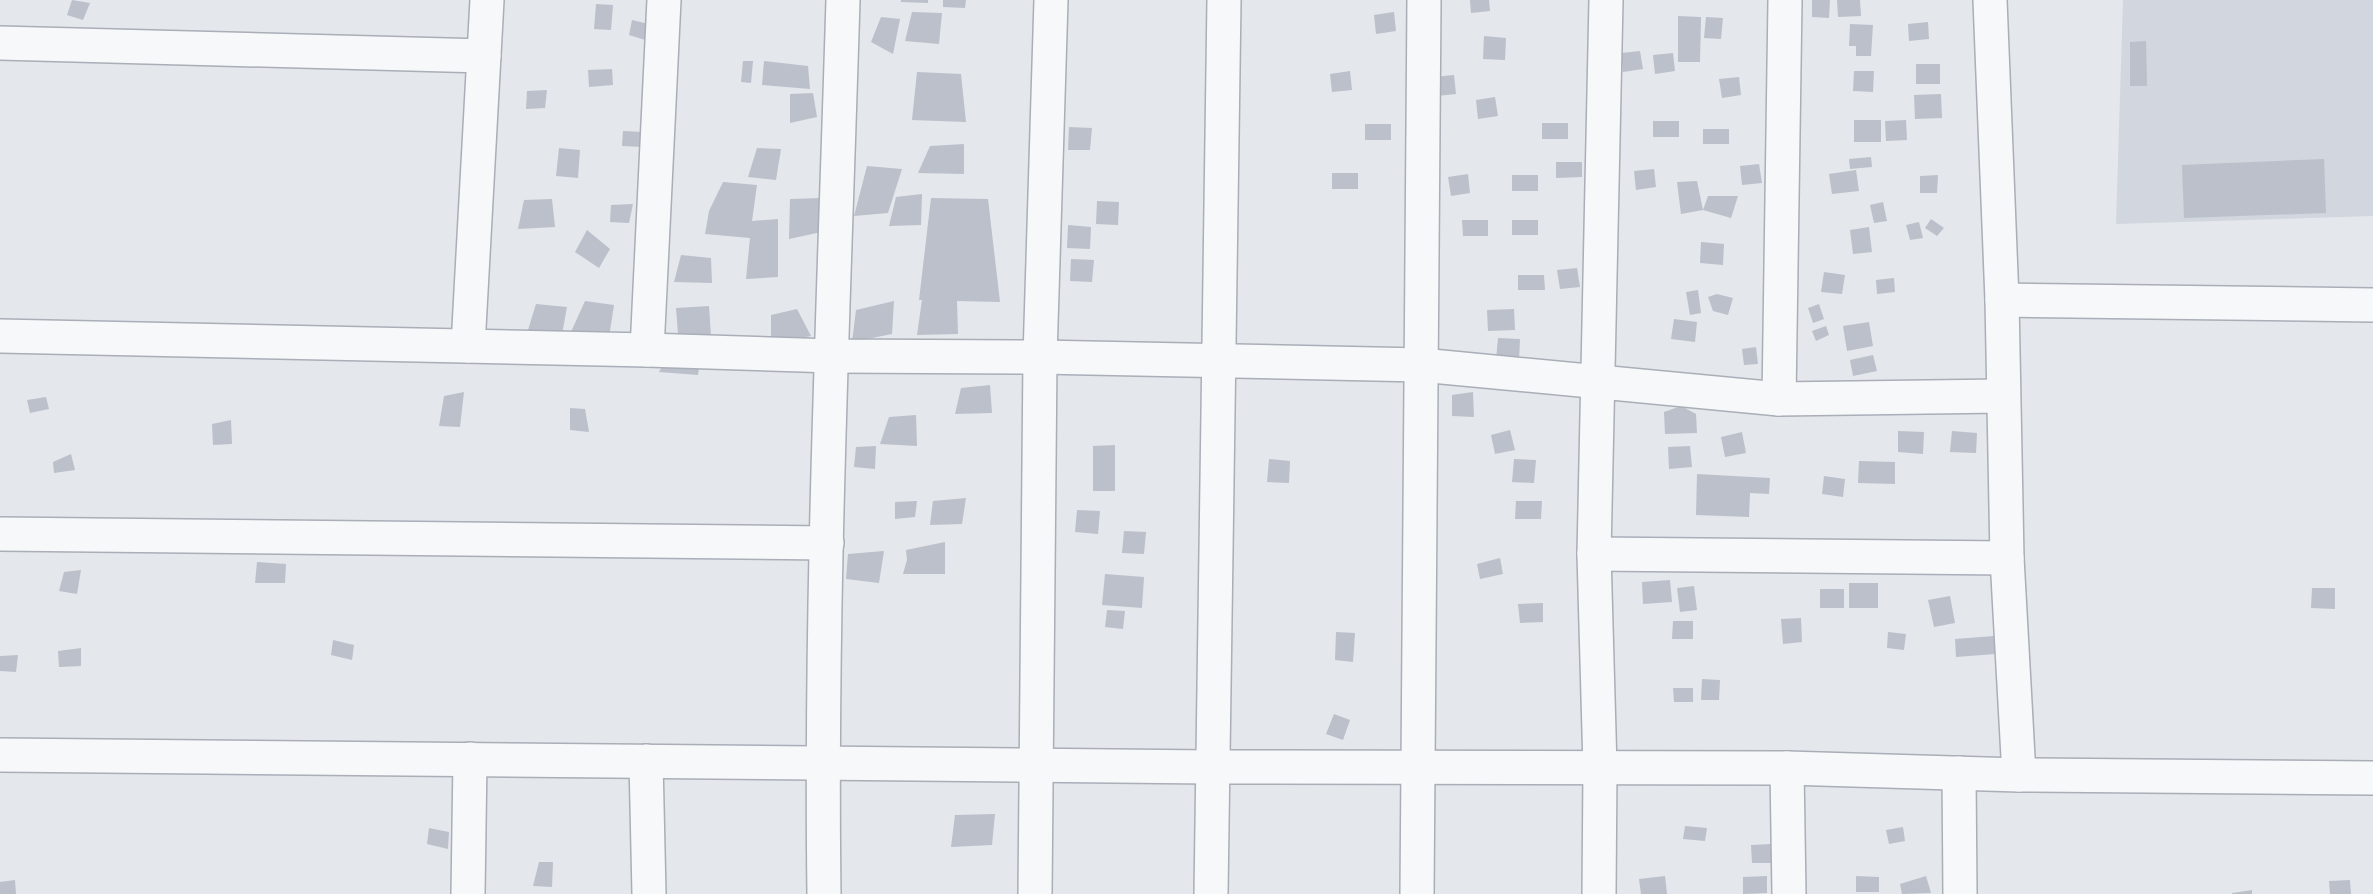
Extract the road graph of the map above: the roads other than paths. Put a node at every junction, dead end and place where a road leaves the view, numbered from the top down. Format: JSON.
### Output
{"nodes":[{"id":1,"x":487,"y":0,"type":"edge"},
{"id":2,"x":664,"y":0,"type":"edge"},
{"id":3,"x":843,"y":0,"type":"edge"},
{"id":4,"x":1051,"y":0,"type":"edge"},
{"id":5,"x":1224,"y":0,"type":"edge"},
{"id":6,"x":1424,"y":0,"type":"edge"},
{"id":7,"x":1606,"y":0,"type":"edge"},
{"id":8,"x":1785,"y":0,"type":"edge"},
{"id":9,"x":1990,"y":0,"type":"edge"},
{"id":10,"x":0,"y":43,"type":"edge"},
{"id":11,"x":484,"y":56,"type":"junction"},
{"id":12,"x":2002,"y":300,"type":"junction"},
{"id":13,"x":2373,"y":305,"type":"edge"},
{"id":14,"x":0,"y":336,"type":"edge"},
{"id":15,"x":468,"y":346,"type":"junction"},
{"id":16,"x":647,"y":350,"type":"junction"},
{"id":17,"x":833,"y":356,"type":"junction"},
{"id":18,"x":1040,"y":357,"type":"junction"},
{"id":19,"x":1218,"y":361,"type":"junction"},
{"id":20,"x":1421,"y":365,"type":"junction"},
{"id":21,"x":1597,"y":380,"type":"junction"},
{"id":22,"x":2002,"y":396,"type":"junction"},
{"id":23,"x":1779,"y":399,"type":"junction"},
{"id":24,"x":0,"y":534,"type":"edge"},
{"id":25,"x":827,"y":543,"type":"junction"},
{"id":26,"x":1594,"y":554,"type":"junction"},
{"id":27,"x":2007,"y":558,"type":"junction"},
{"id":28,"x":0,"y":755,"type":"edge"},
{"id":29,"x":470,"y":759,"type":"junction"},
{"id":30,"x":646,"y":761,"type":"junction"},
{"id":31,"x":822,"y":762,"type":"junction"},
{"id":32,"x":1036,"y":765,"type":"junction"},
{"id":33,"x":1211,"y":767,"type":"junction"},
{"id":34,"x":1418,"y":768,"type":"junction"},
{"id":35,"x":1600,"y":768,"type":"junction"},
{"id":36,"x":1787,"y":768,"type":"junction"},
{"id":37,"x":1959,"y":773,"type":"junction"},
{"id":38,"x":2019,"y":775,"type":"junction"},
{"id":39,"x":2373,"y":778,"type":"edge"},
{"id":40,"x":468,"y":894,"type":"edge"},
{"id":41,"x":649,"y":894,"type":"edge"},
{"id":42,"x":824,"y":894,"type":"edge"},
{"id":43,"x":1035,"y":894,"type":"edge"},
{"id":44,"x":1211,"y":894,"type":"edge"},
{"id":45,"x":1417,"y":894,"type":"edge"},
{"id":46,"x":1599,"y":894,"type":"edge"},
{"id":47,"x":1789,"y":894,"type":"edge"},
{"id":48,"x":1960,"y":894,"type":"edge"}],
"edges":[{"from":1,"to":11,"type":"street"},
{"from":2,"to":16,"type":"street"},
{"from":3,"to":17,"type":"street"},
{"from":4,"to":18,"type":"street"},
{"from":5,"to":19,"type":"street"},
{"from":6,"to":20,"type":"street"},
{"from":7,"to":21,"type":"street"},
{"from":8,"to":23,"type":"street"},
{"from":9,"to":12,"type":"street"},
{"from":10,"to":11,"type":"street"},
{"from":11,"to":15,"type":"street"},
{"from":12,"to":13,"type":"street"},
{"from":12,"to":22,"type":"street"},
{"from":14,"to":15,"type":"street"},
{"from":15,"to":16,"type":"street"},
{"from":16,"to":17,"type":"street"},
{"from":17,"to":18,"type":"street"},
{"from":17,"to":25,"type":"street"},
{"from":18,"to":19,"type":"street"},
{"from":18,"to":32,"type":"street"},
{"from":19,"to":20,"type":"street"},
{"from":19,"to":33,"type":"street"},
{"from":20,"to":21,"type":"street"},
{"from":20,"to":34,"type":"street"},
{"from":21,"to":23,"type":"street"},
{"from":21,"to":26,"type":"street"},
{"from":22,"to":23,"type":"street"},
{"from":22,"to":27,"type":"street"},
{"from":24,"to":25,"type":"street"},
{"from":25,"to":31,"type":"street"},
{"from":26,"to":27,"type":"street"},
{"from":26,"to":35,"type":"street"},
{"from":27,"to":38,"type":"street"},
{"from":28,"to":29,"type":"street"},
{"from":29,"to":30,"type":"street"},
{"from":29,"to":40,"type":"street"},
{"from":30,"to":31,"type":"street"},
{"from":30,"to":41,"type":"street"},
{"from":31,"to":32,"type":"street"},
{"from":31,"to":42,"type":"street"},
{"from":32,"to":33,"type":"street"},
{"from":32,"to":43,"type":"street"},
{"from":33,"to":34,"type":"street"},
{"from":33,"to":44,"type":"street"},
{"from":34,"to":35,"type":"street"},
{"from":34,"to":45,"type":"street"},
{"from":35,"to":36,"type":"street"},
{"from":35,"to":46,"type":"street"},
{"from":36,"to":37,"type":"street"},
{"from":36,"to":47,"type":"street"},
{"from":37,"to":38,"type":"street"},
{"from":37,"to":48,"type":"street"},
{"from":38,"to":39,"type":"street"}]}
